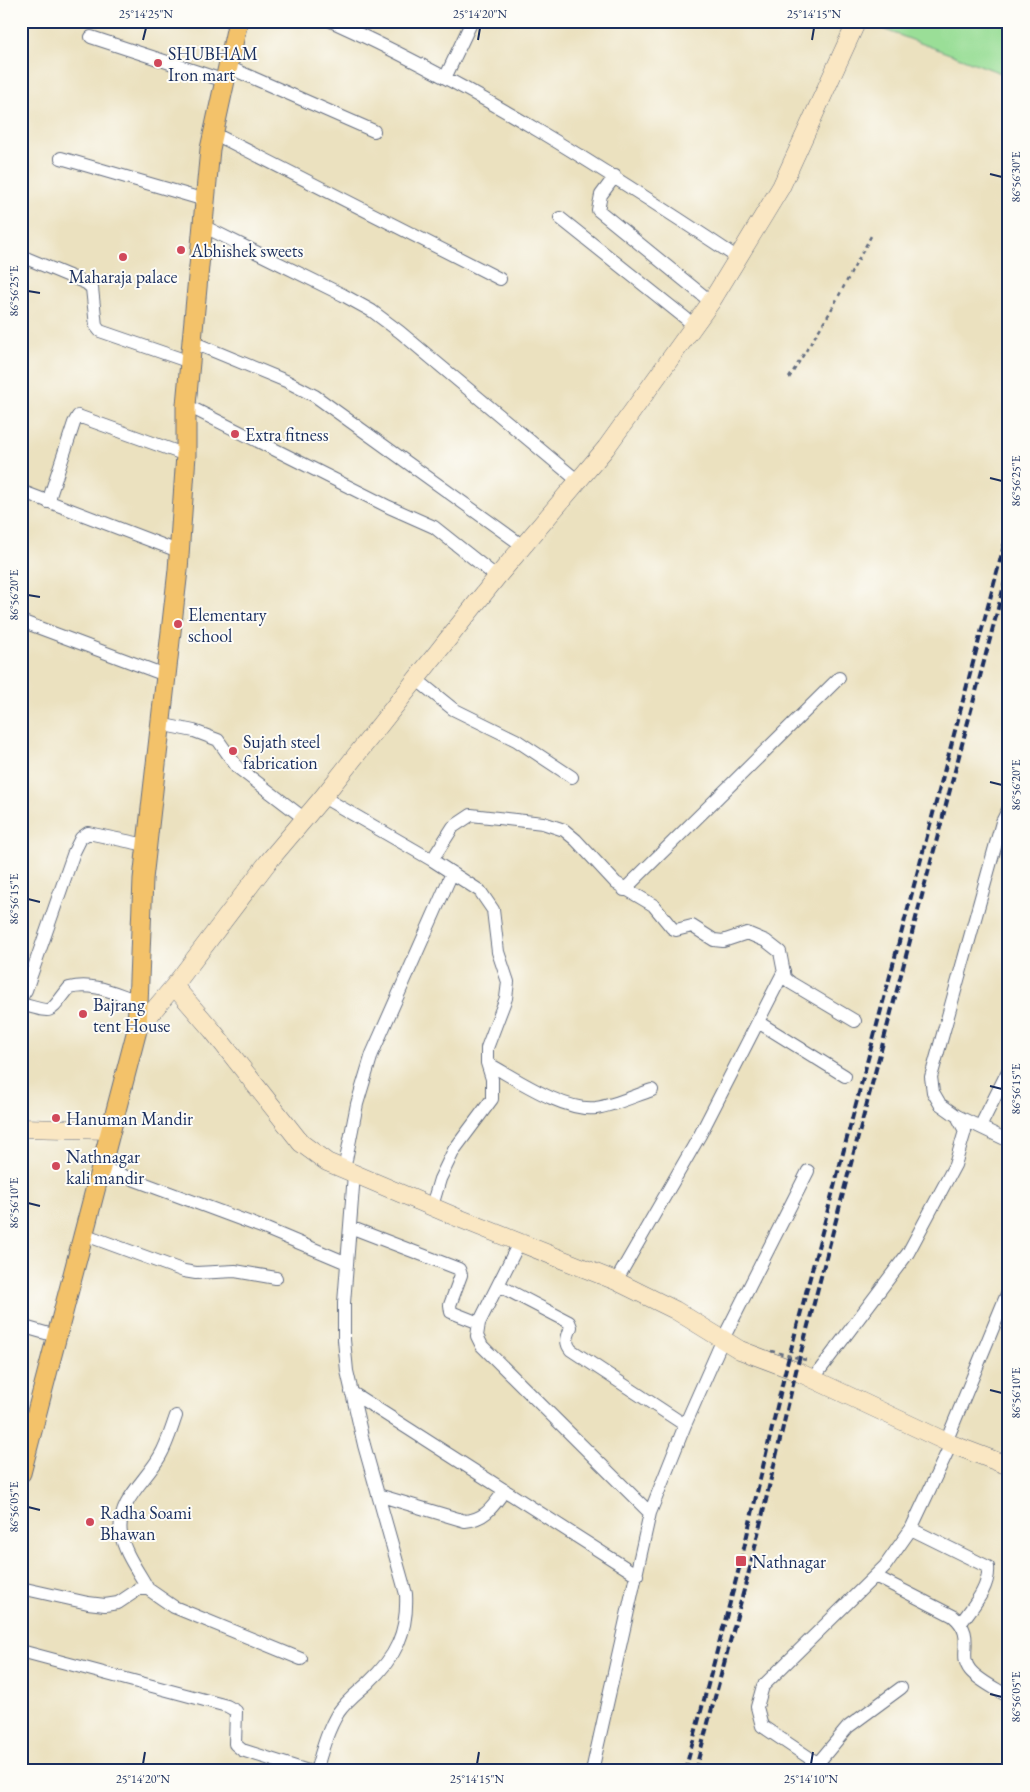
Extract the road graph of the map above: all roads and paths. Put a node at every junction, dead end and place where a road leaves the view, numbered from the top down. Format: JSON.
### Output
{"nodes":[{"id":1,"x":238,"y":21,"type":"edge"},
{"id":2,"x":331,"y":21,"type":"edge"},
{"id":3,"x":472,"y":21,"type":"edge"},
{"id":4,"x":857,"y":21,"type":"edge"},
{"id":5,"x":91,"y":36,"type":"dead end"},
{"id":6,"x":226,"y":74,"type":"junction"},
{"id":7,"x":446,"y":76,"type":"junction"},
{"id":8,"x":374,"y":131,"type":"dead end"},
{"id":9,"x":214,"y":133,"type":"junction"},
{"id":10,"x":61,"y":158,"type":"dead end"},
{"id":11,"x":615,"y":176,"type":"junction"},
{"id":12,"x":205,"y":200,"type":"junction"},
{"id":13,"x":560,"y":218,"type":"dead end"},
{"id":14,"x":203,"y":226,"type":"junction"},
{"id":15,"x":871,"y":236,"type":"dead end"},
{"id":16,"x":21,"y":256,"type":"edge"},
{"id":17,"x":738,"y":258,"type":"junction"},
{"id":18,"x":500,"y":279,"type":"dead end"},
{"id":19,"x":711,"y":302,"type":"junction"},
{"id":20,"x":694,"y":325,"type":"junction"},
{"id":21,"x":192,"y":342,"type":"junction"},
{"id":22,"x":190,"y":362,"type":"junction"},
{"id":23,"x":789,"y":378,"type":"dead end"},
{"id":24,"x":186,"y":405,"type":"junction"},
{"id":25,"x":186,"y":454,"type":"junction"},
{"id":26,"x":578,"y":481,"type":"junction"},
{"id":27,"x":21,"y":492,"type":"edge"},
{"id":28,"x":48,"y":502,"type":"junction"},
{"id":29,"x":523,"y":546,"type":"junction"},
{"id":30,"x":178,"y":551,"type":"junction"},
{"id":31,"x":497,"y":577,"type":"junction"},
{"id":32,"x":21,"y":621,"type":"edge"},
{"id":33,"x":165,"y":675,"type":"junction"},
{"id":34,"x":839,"y":678,"type":"dead end"},
{"id":35,"x":416,"y":679,"type":"junction"},
{"id":36,"x":159,"y":724,"type":"junction"},
{"id":37,"x":572,"y":777,"type":"dead end"},
{"id":38,"x":322,"y":797,"type":"junction"},
{"id":39,"x":1009,"y":808,"type":"edge"},
{"id":40,"x":305,"y":819,"type":"junction"},
{"id":41,"x":146,"y":845,"type":"junction"},
{"id":42,"x":432,"y":860,"type":"junction"},
{"id":43,"x":452,"y":873,"type":"junction"},
{"id":44,"x":624,"y":890,"type":"junction"},
{"id":45,"x":784,"y":971,"type":"junction"},
{"id":46,"x":174,"y":986,"type":"junction"},
{"id":47,"x":21,"y":998,"type":"edge"},
{"id":48,"x":138,"y":1001,"type":"junction"},
{"id":49,"x":21,"y":1004,"type":"edge"},
{"id":50,"x":855,"y":1021,"type":"dead end"},
{"id":51,"x":758,"y":1022,"type":"junction"},
{"id":52,"x":137,"y":1030,"type":"junction"},
{"id":53,"x":486,"y":1063,"type":"junction"},
{"id":54,"x":1009,"y":1069,"type":"edge"},
{"id":55,"x":845,"y":1076,"type":"dead end"},
{"id":56,"x":652,"y":1090,"type":"dead end"},
{"id":57,"x":957,"y":1116,"type":"junction"},
{"id":58,"x":980,"y":1127,"type":"junction"},
{"id":59,"x":21,"y":1128,"type":"edge"},
{"id":60,"x":110,"y":1130,"type":"junction"},
{"id":61,"x":1009,"y":1141,"type":"edge"},
{"id":62,"x":100,"y":1167,"type":"junction"},
{"id":63,"x":808,"y":1171,"type":"dead end"},
{"id":64,"x":349,"y":1172,"type":"junction"},
{"id":65,"x":432,"y":1206,"type":"junction"},
{"id":66,"x":350,"y":1227,"type":"junction"},
{"id":67,"x":83,"y":1234,"type":"junction"},
{"id":68,"x":520,"y":1241,"type":"junction"},
{"id":69,"x":347,"y":1263,"type":"junction"},
{"id":70,"x":276,"y":1278,"type":"dead end"},
{"id":71,"x":616,"y":1281,"type":"junction"},
{"id":72,"x":498,"y":1285,"type":"junction"},
{"id":73,"x":1009,"y":1289,"type":"edge"},
{"id":74,"x":479,"y":1323,"type":"junction"},
{"id":75,"x":21,"y":1326,"type":"edge"},
{"id":76,"x":56,"y":1336,"type":"junction"},
{"id":77,"x":723,"y":1339,"type":"junction"},
{"id":78,"x":771,"y":1351,"type":"dead end"},
{"id":79,"x":810,"y":1361,"type":"dead end"},
{"id":80,"x":813,"y":1379,"type":"junction"},
{"id":81,"x":351,"y":1392,"type":"junction"},
{"id":82,"x":176,"y":1416,"type":"dead end"},
{"id":83,"x":685,"y":1425,"type":"junction"},
{"id":84,"x":949,"y":1443,"type":"junction"},
{"id":85,"x":1009,"y":1466,"type":"edge"},
{"id":86,"x":21,"y":1472,"type":"edge"},
{"id":87,"x":505,"y":1490,"type":"junction"},
{"id":88,"x":378,"y":1495,"type":"junction"},
{"id":89,"x":650,"y":1513,"type":"junction"},
{"id":90,"x":910,"y":1529,"type":"junction"},
{"id":91,"x":637,"y":1575,"type":"junction"},
{"id":92,"x":875,"y":1576,"type":"junction"},
{"id":93,"x":21,"y":1588,"type":"edge"},
{"id":94,"x":148,"y":1589,"type":"junction"},
{"id":95,"x":961,"y":1623,"type":"junction"},
{"id":96,"x":21,"y":1651,"type":"edge"},
{"id":97,"x":301,"y":1659,"type":"dead end"},
{"id":98,"x":901,"y":1688,"type":"dead end"},
{"id":99,"x":1009,"y":1697,"type":"edge"},
{"id":100,"x":818,"y":1763,"type":"junction"},
{"id":101,"x":308,"y":1771,"type":"edge"},
{"id":102,"x":316,"y":1771,"type":"edge"},
{"id":103,"x":592,"y":1771,"type":"edge"},
{"id":104,"x":829,"y":1771,"type":"edge"}],
"edges":[{"from":1,"to":6,"type":"main road"},
{"from":2,"to":7,"type":"street"},
{"from":3,"to":7,"type":"street"},
{"from":4,"to":17,"type":"main road"},
{"from":5,"to":6,"type":"street"},
{"from":6,"to":8,"type":"street"},
{"from":6,"to":9,"type":"main road"},
{"from":7,"to":11,"type":"street"},
{"from":9,"to":12,"type":"main road"},
{"from":9,"to":18,"type":"street"},
{"from":10,"to":12,"type":"street"},
{"from":11,"to":17,"type":"street"},
{"from":11,"to":19,"type":"street"},
{"from":12,"to":14,"type":"main road"},
{"from":13,"to":20,"type":"street"},
{"from":14,"to":21,"type":"main road"},
{"from":14,"to":26,"type":"street"},
{"from":15,"to":23,"type":"path"},
{"from":16,"to":22,"type":"street"},
{"from":17,"to":19,"type":"main road"},
{"from":19,"to":20,"type":"main road"},
{"from":20,"to":26,"type":"main road"},
{"from":21,"to":22,"type":"main road"},
{"from":21,"to":29,"type":"street"},
{"from":22,"to":24,"type":"main road"},
{"from":24,"to":25,"type":"main road"},
{"from":24,"to":31,"type":"street"},
{"from":25,"to":28,"type":"street"},
{"from":25,"to":30,"type":"main road"},
{"from":26,"to":29,"type":"main road"},
{"from":27,"to":28,"type":"street"},
{"from":28,"to":30,"type":"street"},
{"from":29,"to":31,"type":"main road"},
{"from":30,"to":33,"type":"main road"},
{"from":31,"to":35,"type":"main road"},
{"from":32,"to":33,"type":"street"},
{"from":33,"to":36,"type":"main road"},
{"from":34,"to":44,"type":"street"},
{"from":35,"to":37,"type":"street"},
{"from":35,"to":38,"type":"main road"},
{"from":36,"to":40,"type":"street"},
{"from":36,"to":41,"type":"main road"},
{"from":38,"to":40,"type":"main road"},
{"from":38,"to":42,"type":"street"},
{"from":39,"to":57,"type":"street"},
{"from":40,"to":46,"type":"main road"},
{"from":41,"to":47,"type":"street"},
{"from":41,"to":48,"type":"main road"},
{"from":42,"to":43,"type":"street"},
{"from":42,"to":44,"type":"street"},
{"from":43,"to":53,"type":"street"},
{"from":43,"to":64,"type":"street"},
{"from":44,"to":45,"type":"street"},
{"from":45,"to":50,"type":"street"},
{"from":45,"to":51,"type":"street"},
{"from":46,"to":52,"type":"main road"},
{"from":46,"to":64,"type":"main road"},
{"from":48,"to":49,"type":"street"},
{"from":48,"to":52,"type":"main road"},
{"from":51,"to":55,"type":"street"},
{"from":51,"to":71,"type":"street"},
{"from":52,"to":60,"type":"main road"},
{"from":53,"to":56,"type":"street"},
{"from":53,"to":65,"type":"street"},
{"from":54,"to":58,"type":"street"},
{"from":57,"to":58,"type":"street"},
{"from":57,"to":80,"type":"street"},
{"from":58,"to":61,"type":"street"},
{"from":59,"to":60,"type":"main road"},
{"from":60,"to":62,"type":"main road"},
{"from":62,"to":67,"type":"main road"},
{"from":62,"to":69,"type":"street"},
{"from":63,"to":77,"type":"street"},
{"from":64,"to":65,"type":"main road"},
{"from":64,"to":66,"type":"street"},
{"from":65,"to":68,"type":"main road"},
{"from":66,"to":69,"type":"street"},
{"from":66,"to":74,"type":"street"},
{"from":67,"to":70,"type":"street"},
{"from":67,"to":76,"type":"main road"},
{"from":68,"to":71,"type":"main road"},
{"from":68,"to":72,"type":"street"},
{"from":69,"to":81,"type":"street"},
{"from":71,"to":77,"type":"main road"},
{"from":72,"to":74,"type":"street"},
{"from":72,"to":83,"type":"street"},
{"from":73,"to":84,"type":"street"},
{"from":74,"to":89,"type":"street"},
{"from":75,"to":76,"type":"street"},
{"from":76,"to":86,"type":"main road"},
{"from":77,"to":80,"type":"main road"},
{"from":77,"to":83,"type":"street"},
{"from":78,"to":79,"type":"path","bridge":true},
{"from":80,"to":84,"type":"main road"},
{"from":81,"to":87,"type":"street"},
{"from":81,"to":88,"type":"street"},
{"from":82,"to":94,"type":"street"},
{"from":83,"to":89,"type":"street"},
{"from":84,"to":85,"type":"main road"},
{"from":84,"to":90,"type":"street"},
{"from":87,"to":88,"type":"street"},
{"from":87,"to":91,"type":"street"},
{"from":88,"to":102,"type":"street"},
{"from":89,"to":91,"type":"street"},
{"from":90,"to":92,"type":"street"},
{"from":90,"to":95,"type":"street"},
{"from":91,"to":103,"type":"street"},
{"from":92,"to":95,"type":"street"},
{"from":92,"to":100,"type":"street"},
{"from":93,"to":94,"type":"street"},
{"from":94,"to":97,"type":"street"},
{"from":95,"to":99,"type":"street"},
{"from":96,"to":101,"type":"street"},
{"from":98,"to":100,"type":"street"},
{"from":100,"to":104,"type":"street"}]}
